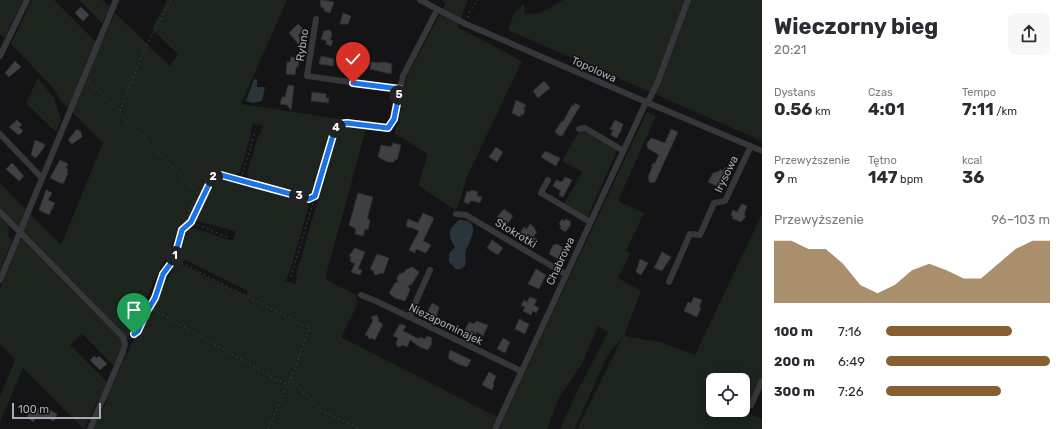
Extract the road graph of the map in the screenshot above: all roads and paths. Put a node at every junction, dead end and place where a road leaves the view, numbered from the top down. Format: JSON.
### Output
{"nodes":[{"id":1,"x":27,"y":0,"type":"edge"},
{"id":2,"x":116,"y":0,"type":"edge"},
{"id":3,"x":171,"y":0,"type":"edge"},
{"id":4,"x":420,"y":0,"type":"edge"},
{"id":5,"x":478,"y":0,"type":"edge"},
{"id":6,"x":688,"y":0,"type":"edge"},
{"id":7,"x":437,"y":10,"type":"junction"},
{"id":8,"x":316,"y":19,"type":"dead end"},
{"id":9,"x":466,"y":24,"type":"junction"},
{"id":10,"x":0,"y":39,"type":"edge"},
{"id":11,"x":5,"y":45,"type":"junction"},
{"id":12,"x":0,"y":56,"type":"edge"},
{"id":13,"x":84,"y":76,"type":"junction"},
{"id":14,"x":400,"y":89,"type":"junction"},
{"id":15,"x":646,"y":102,"type":"junction"},
{"id":16,"x":120,"y":112,"type":"junction"},
{"id":17,"x":388,"y":128,"type":"joint"},
{"id":18,"x":579,"y":128,"type":"dead end"},
{"id":19,"x":255,"y":132,"type":"dead end"},
{"id":20,"x":0,"y":134,"type":"edge"},
{"id":21,"x":751,"y":146,"type":"junction"},
{"id":22,"x":622,"y":150,"type":"junction"},
{"id":23,"x":762,"y":151,"type":"edge"},
{"id":24,"x":42,"y":178,"type":"junction"},
{"id":25,"x":240,"y":180,"type":"junction"},
{"id":26,"x":548,"y":180,"type":"dead end"},
{"id":27,"x":315,"y":196,"type":"junction"},
{"id":28,"x":0,"y":212,"type":"edge"},
{"id":29,"x":456,"y":214,"type":"dead end"},
{"id":30,"x":191,"y":222,"type":"junction"},
{"id":31,"x":590,"y":222,"type":"junction"},
{"id":32,"x":182,"y":230,"type":"junction"},
{"id":33,"x":20,"y":232,"type":"junction"},
{"id":34,"x":227,"y":237,"type":"dead end"},
{"id":35,"x":174,"y":259,"type":"junction"},
{"id":36,"x":430,"y":270,"type":"dead end"},
{"id":37,"x":565,"y":274,"type":"junction"},
{"id":38,"x":291,"y":277,"type":"dead end"},
{"id":39,"x":0,"y":280,"type":"edge"},
{"id":40,"x":669,"y":282,"type":"dead end"},
{"id":41,"x":361,"y":296,"type":"dead end"},
{"id":42,"x":149,"y":307,"type":"junction"},
{"id":43,"x":409,"y":317,"type":"junction"},
{"id":44,"x":125,"y":344,"type":"junction"},
{"id":45,"x":521,"y":371,"type":"junction"},
{"id":46,"x":292,"y":380,"type":"junction"},
{"id":47,"x":762,"y":381,"type":"edge"},
{"id":48,"x":287,"y":384,"type":"junction"},
{"id":49,"x":751,"y":405,"type":"dead end"},
{"id":50,"x":90,"y":429,"type":"edge"},
{"id":51,"x":268,"y":429,"type":"edge"},
{"id":52,"x":360,"y":429,"type":"edge"},
{"id":53,"x":495,"y":429,"type":"edge"}],
"edges":[{"from":1,"to":11,"type":"street"},
{"from":2,"to":13,"type":"street"},
{"from":3,"to":16,"type":"path"},
{"from":4,"to":7,"type":"street","name":"Topolowa"},
{"from":5,"to":9,"type":"path"},
{"from":6,"to":15,"type":"street","name":"Chabrowa"},
{"from":7,"to":9,"type":"street","name":"Topolowa"},
{"from":7,"to":14,"type":"street"},
{"from":8,"to":14,"type":"street","name":"Rybno"},
{"from":9,"to":15,"type":"street","name":"Topolowa"},
{"from":10,"to":11,"type":"street"},
{"from":11,"to":12,"type":"street"},
{"from":13,"to":16,"type":"path"},
{"from":13,"to":24,"type":"street"},
{"from":14,"to":17,"type":"street"},
{"from":15,"to":21,"type":"street","name":"Topolowa"},
{"from":15,"to":22,"type":"street","name":"Chabrowa"},
{"from":16,"to":32,"type":"path"},
{"from":17,"to":27,"type":"path"},
{"from":18,"to":22,"type":"street"},
{"from":19,"to":25,"type":"path"},
{"from":20,"to":24,"type":"street"},
{"from":21,"to":23,"type":"street","name":"Topolowa"},
{"from":21,"to":40,"type":"street","name":"Irysowa"},
{"from":22,"to":31,"type":"street","name":"Chabrowa"},
{"from":24,"to":33,"type":"street"},
{"from":25,"to":27,"type":"path"},
{"from":25,"to":30,"type":"path"},
{"from":26,"to":31,"type":"street"},
{"from":27,"to":38,"type":"path"},
{"from":28,"to":33,"type":"street"},
{"from":29,"to":37,"type":"street","name":"Stokrotki"},
{"from":30,"to":32,"type":"path"},
{"from":30,"to":34,"type":"path"},
{"from":31,"to":37,"type":"street","name":"Chabrowa"},
{"from":32,"to":35,"type":"path"},
{"from":33,"to":39,"type":"street"},
{"from":33,"to":44,"type":"street"},
{"from":35,"to":42,"type":"path"},
{"from":35,"to":46,"type":"path"},
{"from":36,"to":43,"type":"street"},
{"from":37,"to":45,"type":"street","name":"Chabrowa"},
{"from":41,"to":43,"type":"street","name":"Niezapominajek"},
{"from":42,"to":44,"type":"path"},
{"from":42,"to":48,"type":"path"},
{"from":43,"to":45,"type":"street","name":"Niezapominajek"},
{"from":44,"to":50,"type":"street"},
{"from":45,"to":53,"type":"street","name":"Chabrowa"},
{"from":46,"to":48,"type":"path"},
{"from":46,"to":52,"type":"path"},
{"from":47,"to":49,"type":"street"},
{"from":48,"to":51,"type":"path"}]}
